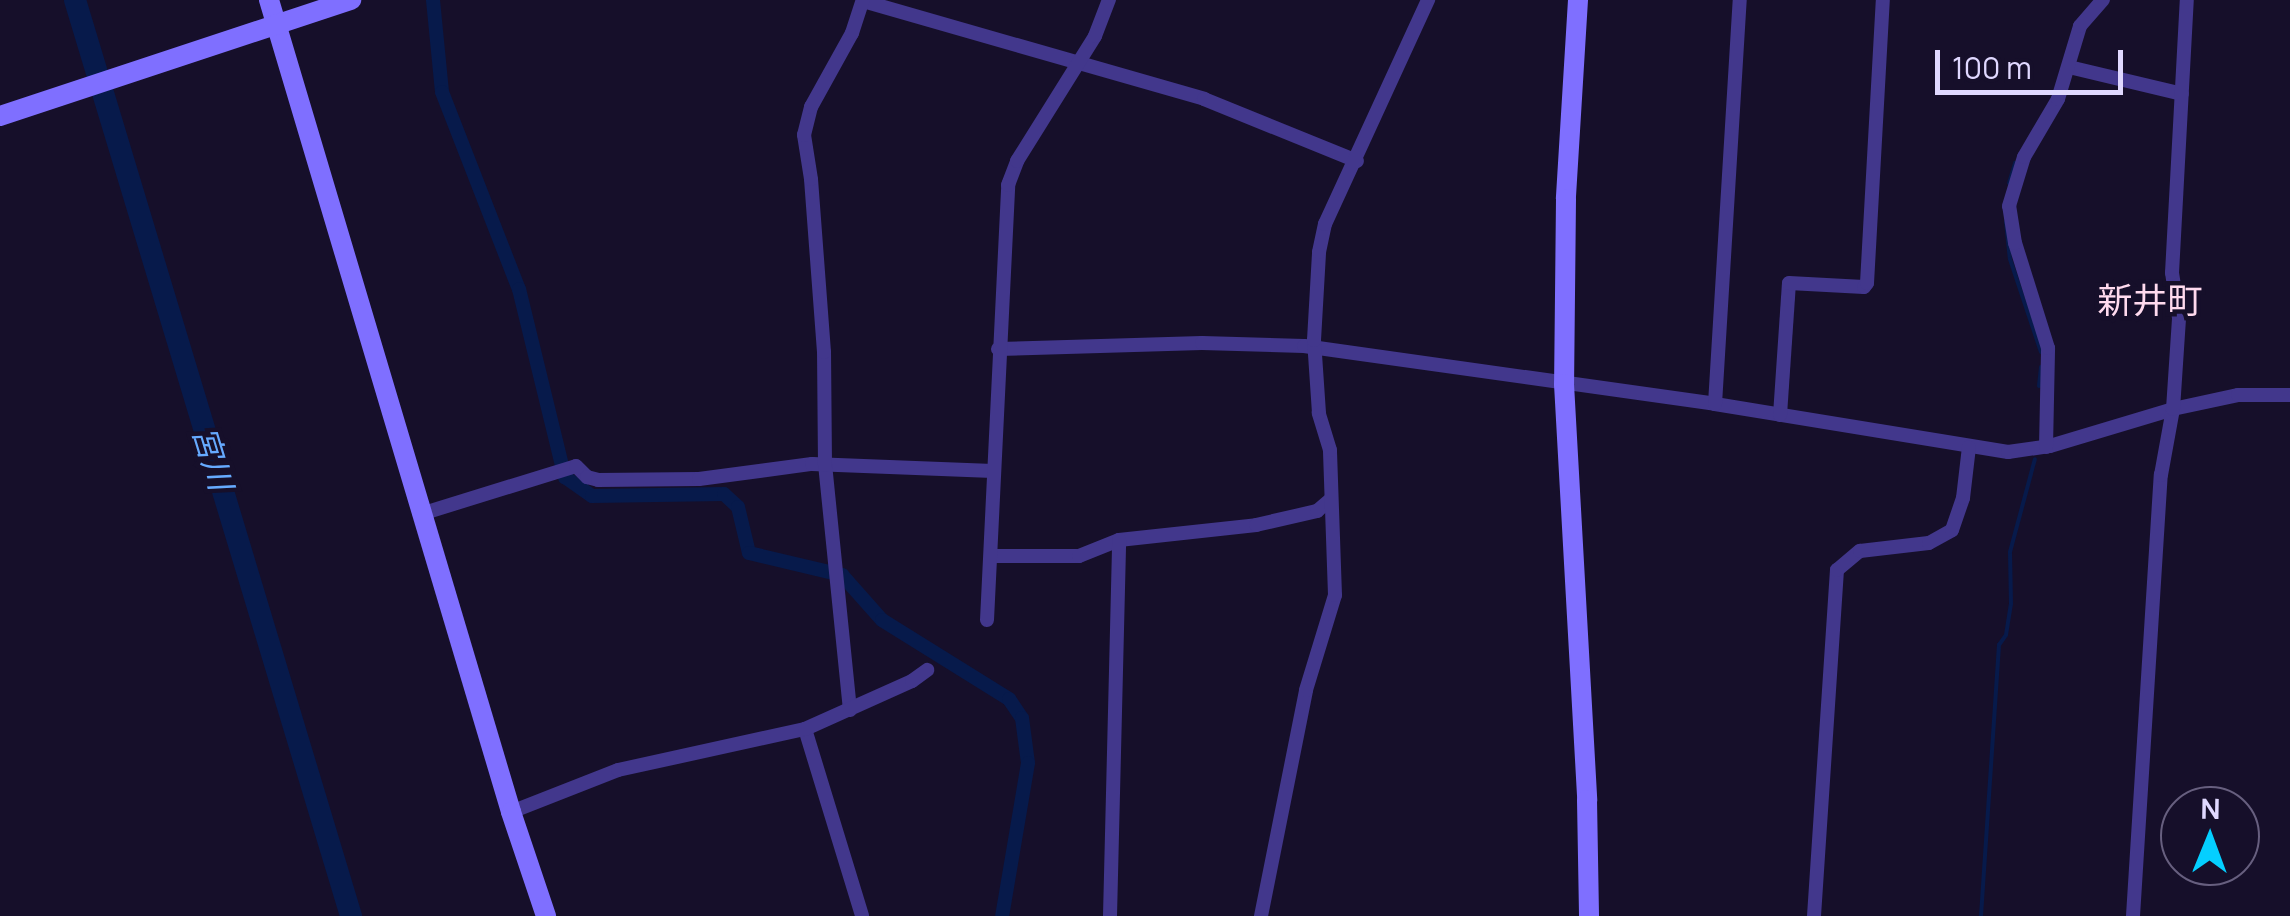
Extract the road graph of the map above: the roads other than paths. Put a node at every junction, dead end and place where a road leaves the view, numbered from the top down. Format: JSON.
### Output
{"nodes":[{"id":1,"x":270,"y":0,"type":"edge"},
{"id":2,"x":351,"y":0,"type":"edge"},
{"id":3,"x":863,"y":0,"type":"edge"},
{"id":4,"x":1109,"y":0,"type":"edge"},
{"id":5,"x":1428,"y":0,"type":"edge"},
{"id":6,"x":1578,"y":0,"type":"edge"},
{"id":7,"x":1740,"y":0,"type":"edge"},
{"id":8,"x":1883,"y":0,"type":"edge"},
{"id":9,"x":2104,"y":0,"type":"edge"},
{"id":10,"x":2187,"y":0,"type":"edge"},
{"id":11,"x":277,"y":26,"type":"junction"},
{"id":12,"x":1078,"y":65,"type":"junction"},
{"id":13,"x":2069,"y":67,"type":"junction"},
{"id":14,"x":2182,"y":94,"type":"junction"},
{"id":15,"x":0,"y":116,"type":"edge"},
{"id":16,"x":1357,"y":162,"type":"junction"},
{"id":17,"x":998,"y":349,"type":"junction"},
{"id":18,"x":1316,"y":349,"type":"junction"},
{"id":19,"x":1564,"y":384,"type":"junction"},
{"id":20,"x":2290,"y":395,"type":"edge"},
{"id":21,"x":1715,"y":404,"type":"junction"},
{"id":22,"x":2173,"y":409,"type":"junction"},
{"id":23,"x":1780,"y":414,"type":"junction"},
{"id":24,"x":1969,"y":447,"type":"junction"},
{"id":25,"x":2046,"y":447,"type":"junction"},
{"id":26,"x":825,"y":465,"type":"junction"},
{"id":27,"x":993,"y":471,"type":"junction"},
{"id":28,"x":1329,"y":502,"type":"junction"},
{"id":29,"x":421,"y":514,"type":"junction"},
{"id":30,"x":1119,"y":540,"type":"junction"},
{"id":31,"x":991,"y":556,"type":"junction"},
{"id":32,"x":988,"y":620,"type":"dead end"},
{"id":33,"x":926,"y":670,"type":"dead end"},
{"id":34,"x":850,"y":710,"type":"junction"},
{"id":35,"x":804,"y":729,"type":"junction"},
{"id":36,"x":511,"y":812,"type":"junction"},
{"id":37,"x":546,"y":916,"type":"edge"},
{"id":38,"x":862,"y":916,"type":"edge"},
{"id":39,"x":1110,"y":916,"type":"edge"},
{"id":40,"x":1261,"y":916,"type":"edge"},
{"id":41,"x":1589,"y":916,"type":"edge"},
{"id":42,"x":1814,"y":916,"type":"edge"},
{"id":43,"x":2132,"y":916,"type":"edge"}],
"edges":[{"from":1,"to":11,"type":"street"},
{"from":2,"to":11,"type":"street"},
{"from":3,"to":12,"type":"street"},
{"from":3,"to":26,"type":"street"},
{"from":4,"to":12,"type":"street"},
{"from":5,"to":16,"type":"street"},
{"from":6,"to":19,"type":"street"},
{"from":7,"to":21,"type":"street"},
{"from":8,"to":23,"type":"street"},
{"from":9,"to":13,"type":"street"},
{"from":10,"to":14,"type":"street"},
{"from":11,"to":15,"type":"street"},
{"from":11,"to":29,"type":"street"},
{"from":12,"to":16,"type":"street"},
{"from":12,"to":17,"type":"street"},
{"from":13,"to":14,"type":"street"},
{"from":13,"to":25,"type":"street"},
{"from":14,"to":22,"type":"street"},
{"from":16,"to":18,"type":"street"},
{"from":17,"to":18,"type":"street"},
{"from":17,"to":27,"type":"street"},
{"from":18,"to":19,"type":"street"},
{"from":18,"to":28,"type":"street"},
{"from":19,"to":21,"type":"street"},
{"from":19,"to":41,"type":"street"},
{"from":20,"to":22,"type":"street"},
{"from":21,"to":23,"type":"street"},
{"from":22,"to":25,"type":"street"},
{"from":22,"to":43,"type":"street"},
{"from":23,"to":24,"type":"street"},
{"from":24,"to":25,"type":"street"},
{"from":24,"to":42,"type":"street"},
{"from":26,"to":27,"type":"street"},
{"from":26,"to":29,"type":"street"},
{"from":26,"to":34,"type":"street"},
{"from":27,"to":31,"type":"street"},
{"from":28,"to":30,"type":"street"},
{"from":28,"to":40,"type":"street"},
{"from":29,"to":36,"type":"street"},
{"from":30,"to":31,"type":"street"},
{"from":30,"to":39,"type":"street"},
{"from":31,"to":32,"type":"street"},
{"from":33,"to":34,"type":"street"},
{"from":34,"to":35,"type":"street"},
{"from":35,"to":36,"type":"street"},
{"from":35,"to":38,"type":"street"},
{"from":36,"to":37,"type":"street"}]}
